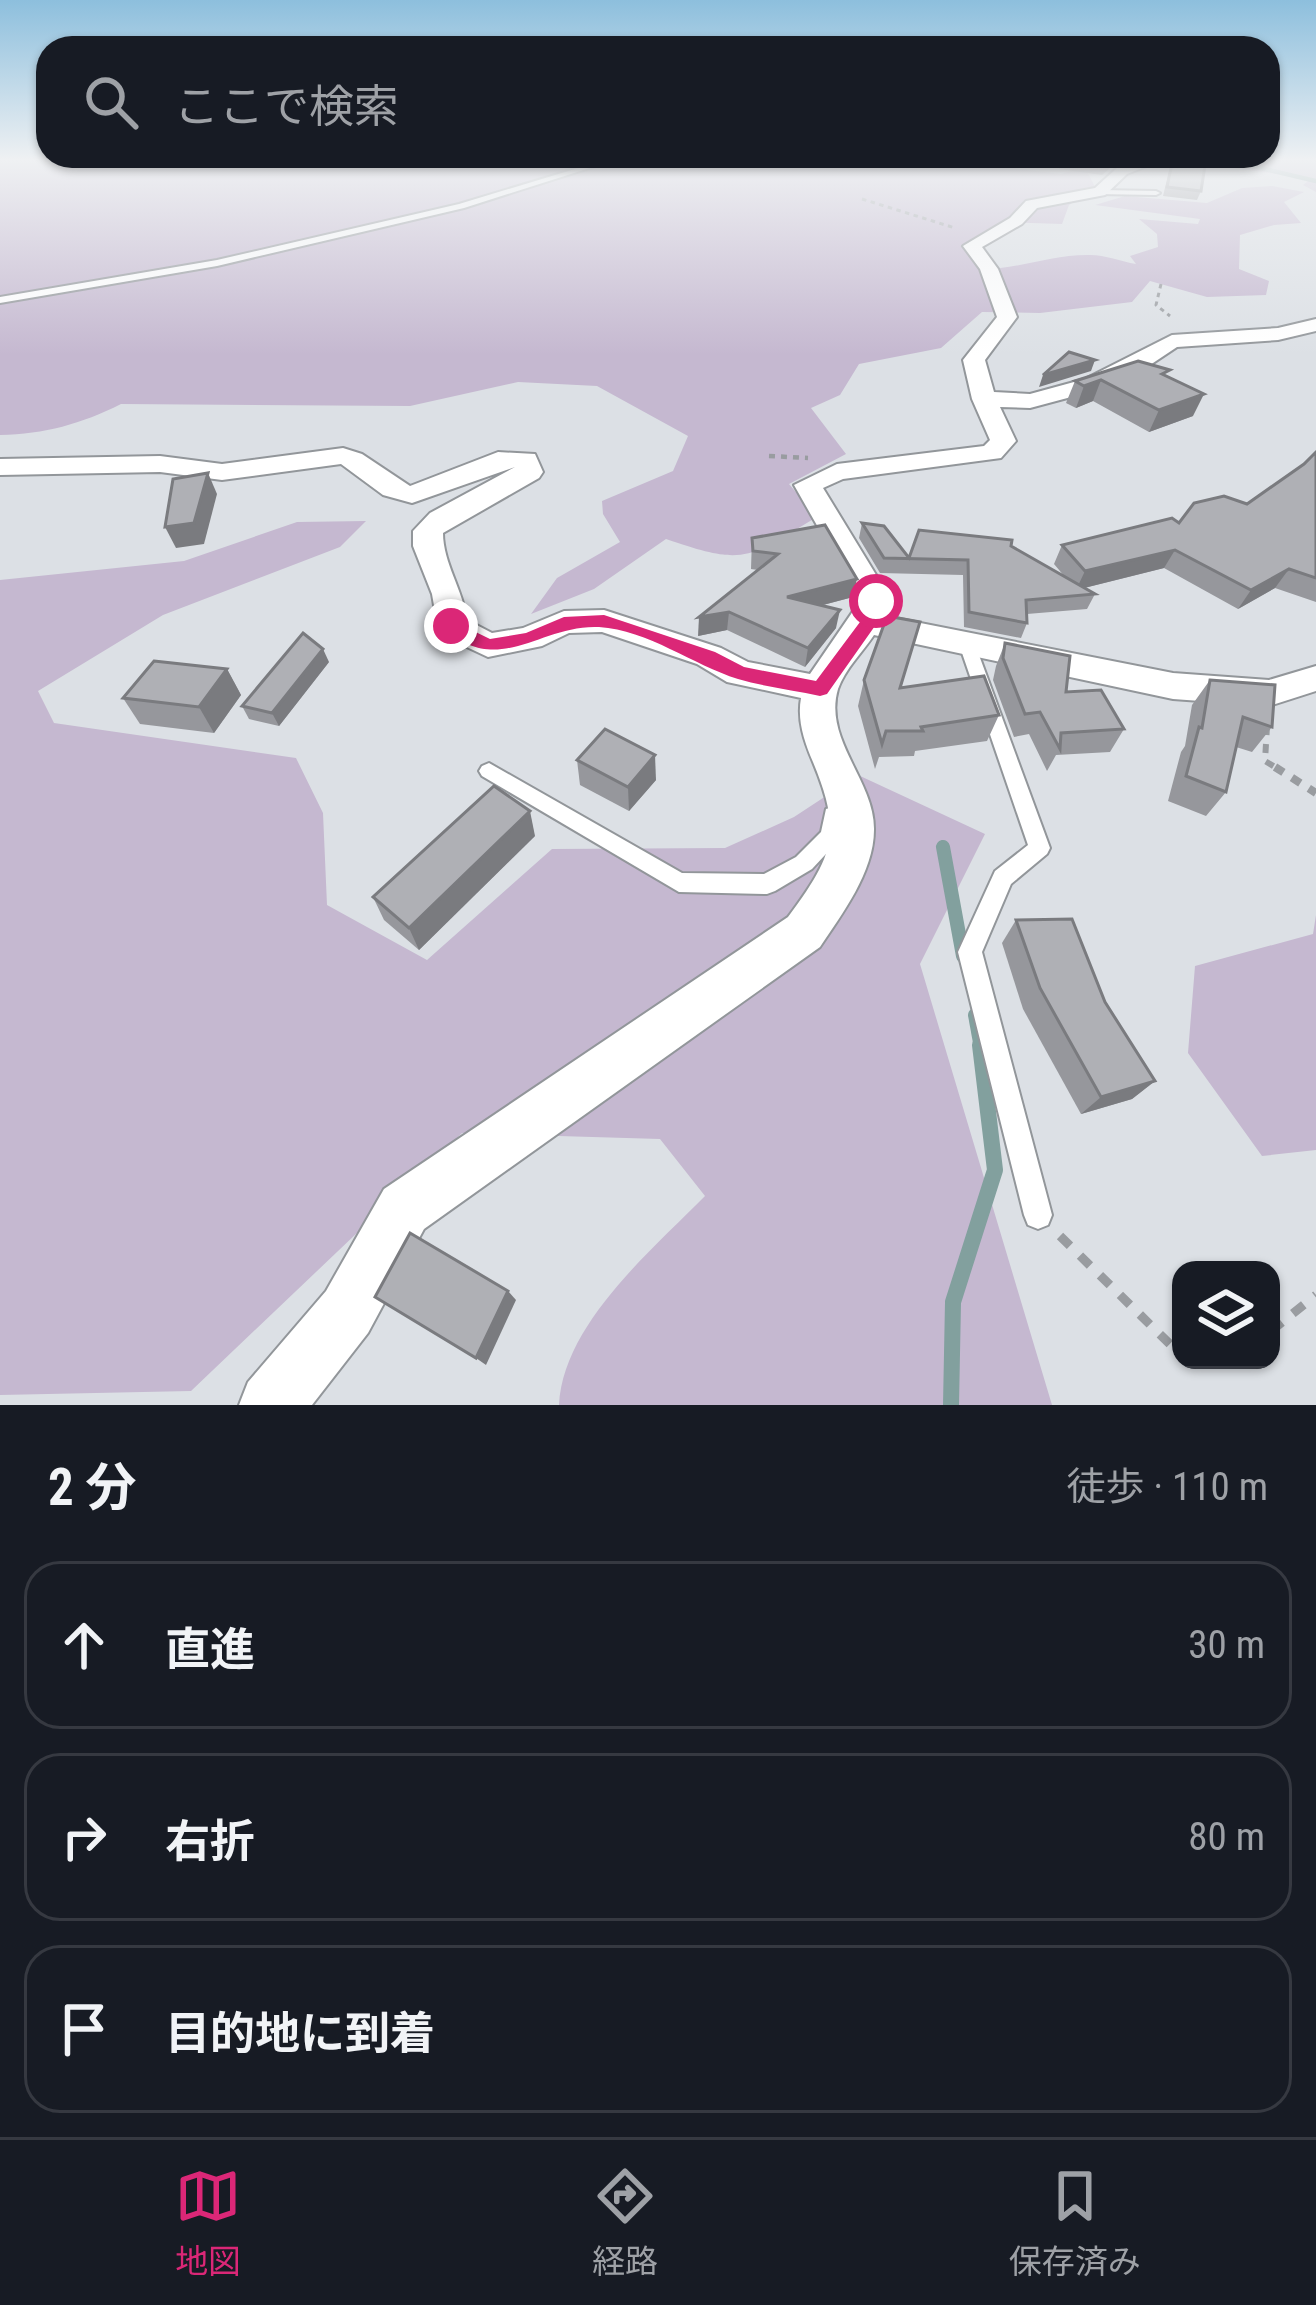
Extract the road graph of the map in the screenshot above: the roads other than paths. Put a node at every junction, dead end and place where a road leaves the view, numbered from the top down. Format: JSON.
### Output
{"nodes":[{"id":1,"x":379,"y":225,"type":"edge"},
{"id":2,"x":1010,"y":225,"type":"edge"},
{"id":3,"x":0,"y":300,"type":"edge"},
{"id":4,"x":1316,"y":325,"type":"edge"},
{"id":5,"x":984,"y":399,"type":"junction"},
{"id":6,"x":0,"y":467,"type":"edge"},
{"id":7,"x":868,"y":623,"type":"junction"},
{"id":8,"x":968,"y":646,"type":"junction"},
{"id":9,"x":1316,"y":678,"type":"edge"},
{"id":10,"x":820,"y":689,"type":"junction"},
{"id":11,"x":489,"y":771,"type":"dead end"},
{"id":12,"x":837,"y":772,"type":"junction"},
{"id":13,"x":1038,"y":1215,"type":"road end"},
{"id":14,"x":271,"y":1405,"type":"edge"}],
"edges":[{"from":1,"to":3,"type":"lane"},
{"from":2,"to":5,"type":"street"},
{"from":4,"to":5,"type":"street"},
{"from":5,"to":7,"type":"street"},
{"from":6,"to":10,"type":"street"},
{"from":7,"to":8,"type":"street"},
{"from":7,"to":10,"type":"street"},
{"from":8,"to":9,"type":"street"},
{"from":8,"to":13,"type":"lane"},
{"from":10,"to":12,"type":"street"},
{"from":11,"to":12,"type":"lane"},
{"from":12,"to":14,"type":"street"}]}
